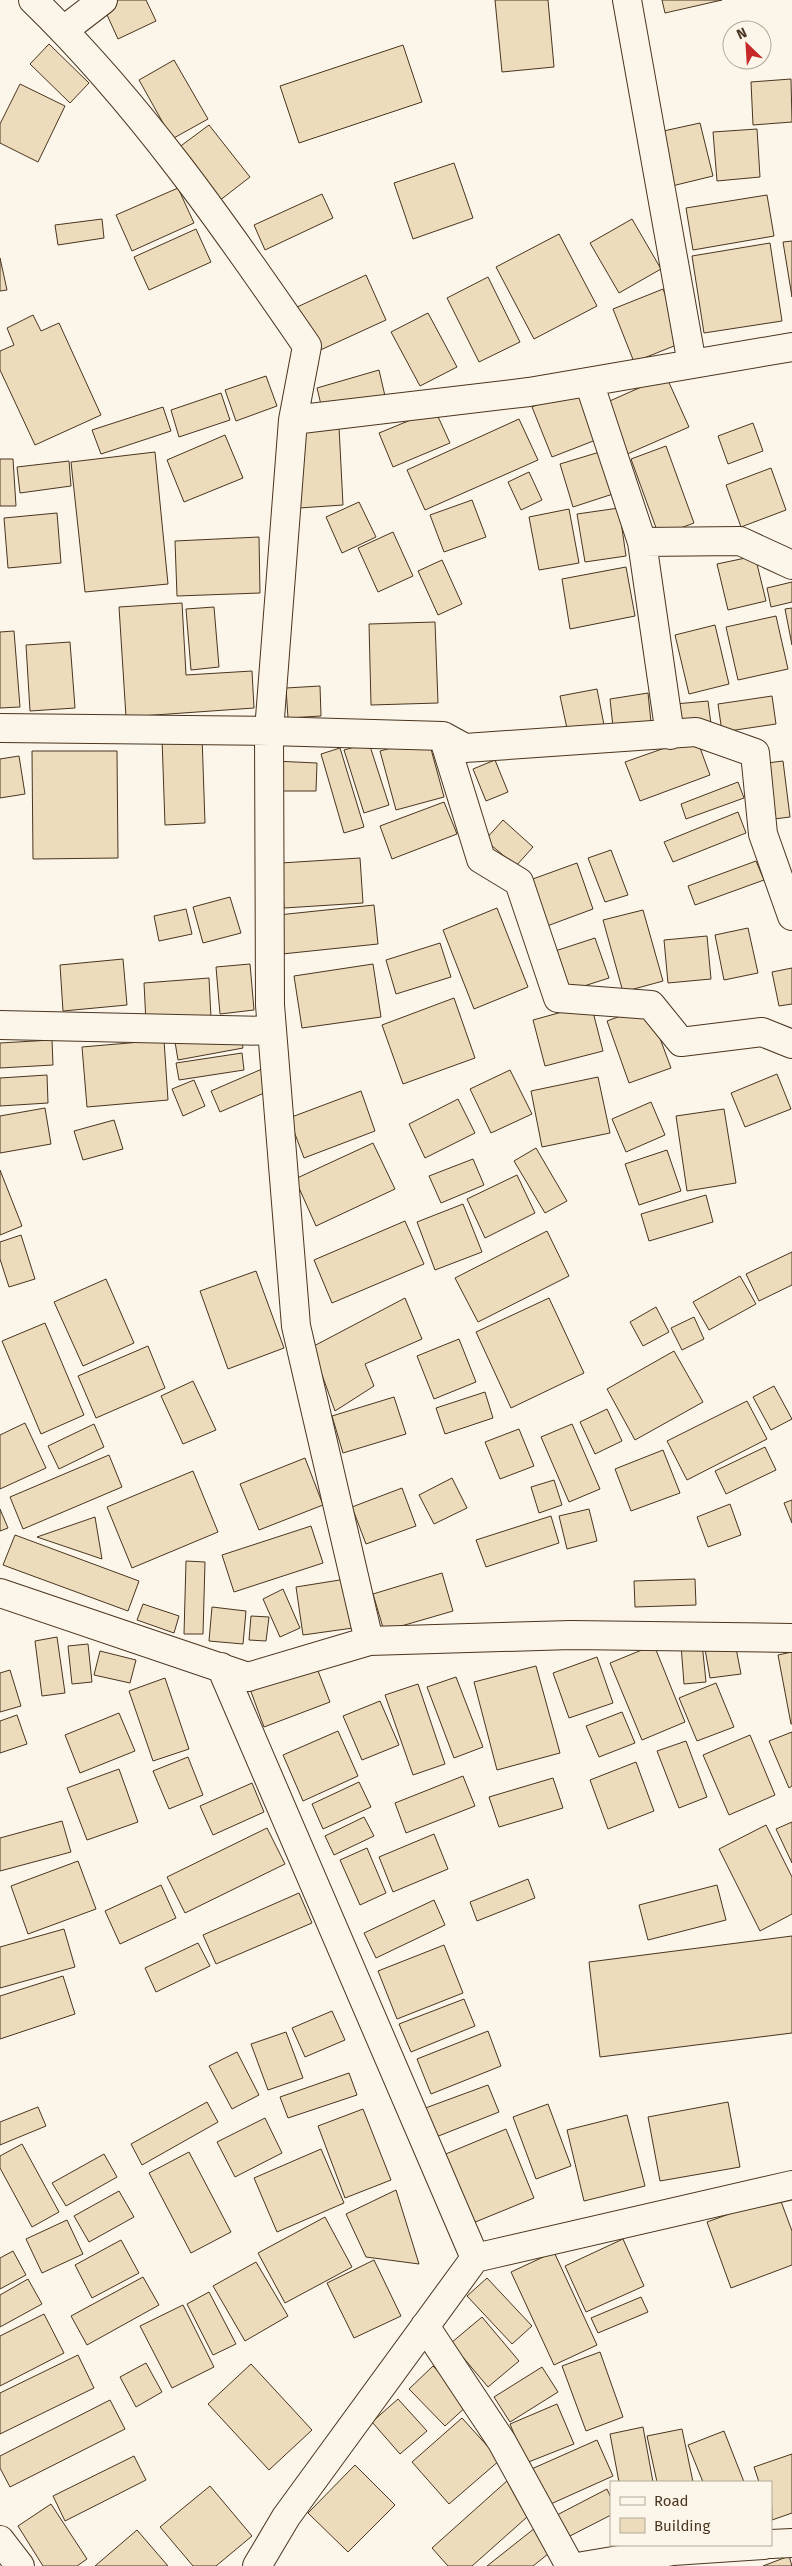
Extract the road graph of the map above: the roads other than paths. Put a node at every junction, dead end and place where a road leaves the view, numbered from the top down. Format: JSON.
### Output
{"nodes":[{"id":1,"x":33,"y":0,"type":"edge"},
{"id":2,"x":103,"y":0,"type":"edge"},
{"id":3,"x":627,"y":0,"type":"edge"},
{"id":4,"x":64,"y":30,"type":"junction"},
{"id":5,"x":792,"y":347,"type":"edge"},
{"id":6,"x":692,"y":364,"type":"junction"},
{"id":7,"x":589,"y":382,"type":"junction"},
{"id":8,"x":293,"y":420,"type":"junction"},
{"id":9,"x":642,"y":542,"type":"junction"},
{"id":10,"x":792,"y":565,"type":"edge"},
{"id":11,"x":0,"y":728,"type":"edge"},
{"id":12,"x":269,"y":730,"type":"junction"},
{"id":13,"x":670,"y":735,"type":"junction"},
{"id":14,"x":443,"y":736,"type":"junction"},
{"id":15,"x":792,"y":916,"type":"edge"},
{"id":16,"x":0,"y":1025,"type":"edge"},
{"id":17,"x":272,"y":1031,"type":"junction"},
{"id":18,"x":792,"y":1044,"type":"edge"},
{"id":19,"x":0,"y":1593,"type":"edge"},
{"id":20,"x":792,"y":1638,"type":"edge"},
{"id":21,"x":369,"y":1641,"type":"junction"},
{"id":22,"x":221,"y":1667,"type":"junction"},
{"id":23,"x":792,"y":2185,"type":"edge"},
{"id":24,"x":474,"y":2258,"type":"junction"},
{"id":25,"x":425,"y":2326,"type":"junction"},
{"id":26,"x":0,"y":2540,"type":"edge"},
{"id":27,"x":792,"y":2543,"type":"edge"},
{"id":28,"x":772,"y":2544,"type":"edge"},
{"id":29,"x":749,"y":2546,"type":"edge"},
{"id":30,"x":20,"y":2566,"type":"edge"},
{"id":31,"x":257,"y":2566,"type":"edge"},
{"id":32,"x":570,"y":2566,"type":"edge"},
{"id":33,"x":583,"y":2566,"type":"edge"}],
"edges":[{"from":1,"to":4,"type":"street"},
{"from":2,"to":4,"type":"street"},
{"from":3,"to":6,"type":"street"},
{"from":4,"to":8,"type":"street"},
{"from":5,"to":6,"type":"street"},
{"from":6,"to":7,"type":"street"},
{"from":7,"to":8,"type":"street"},
{"from":7,"to":9,"type":"street"},
{"from":8,"to":12,"type":"street"},
{"from":9,"to":10,"type":"street"},
{"from":9,"to":13,"type":"street"},
{"from":11,"to":12,"type":"street"},
{"from":12,"to":14,"type":"street"},
{"from":12,"to":17,"type":"street"},
{"from":13,"to":14,"type":"street"},
{"from":13,"to":15,"type":"street"},
{"from":14,"to":18,"type":"street"},
{"from":16,"to":17,"type":"street"},
{"from":17,"to":21,"type":"street"},
{"from":19,"to":22,"type":"street"},
{"from":20,"to":21,"type":"street"},
{"from":21,"to":22,"type":"street"},
{"from":22,"to":24,"type":"street"},
{"from":23,"to":24,"type":"street"},
{"from":24,"to":25,"type":"street"},
{"from":25,"to":31,"type":"street"},
{"from":25,"to":32,"type":"street"},
{"from":26,"to":30,"type":"street"},
{"from":27,"to":28,"type":"street"},
{"from":29,"to":33,"type":"street"}]}
